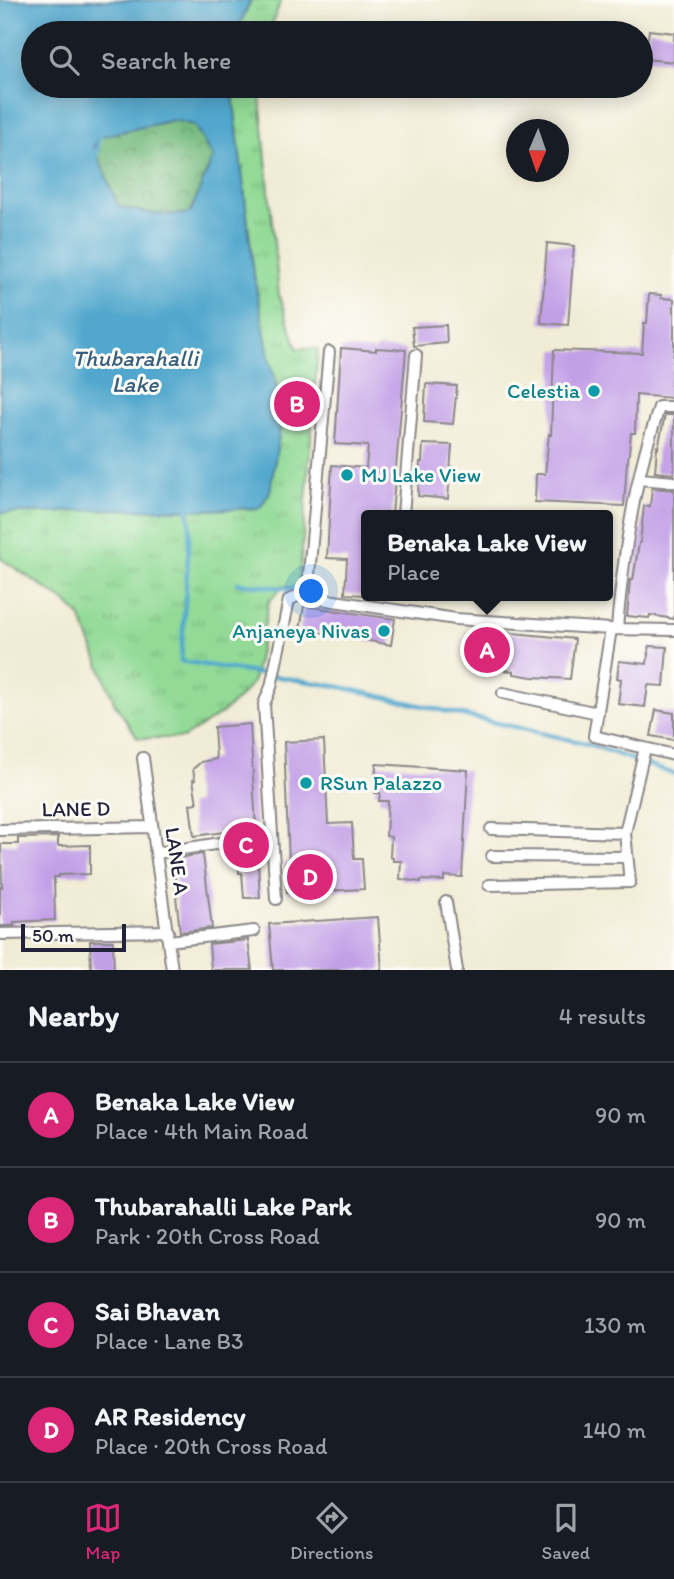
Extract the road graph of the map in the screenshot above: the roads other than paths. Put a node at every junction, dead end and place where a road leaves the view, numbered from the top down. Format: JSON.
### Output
{"nodes":[{"id":1,"x":330,"y":352,"type":"dead end"},
{"id":2,"x":416,"y":355,"type":"dead end"},
{"id":3,"x":674,"y":407,"type":"edge"},
{"id":4,"x":640,"y":479,"type":"junction"},
{"id":5,"x":674,"y":482,"type":"edge"},
{"id":6,"x":403,"y":510,"type":"edge"},
{"id":7,"x":307,"y":597,"type":"junction"},
{"id":8,"x":396,"y":601,"type":"edge"},
{"id":9,"x":395,"y":609,"type":"junction"},
{"id":10,"x":614,"y":629,"type":"junction"},
{"id":11,"x":674,"y":630,"type":"edge"},
{"id":12,"x":503,"y":693,"type":"dead end"},
{"id":13,"x":598,"y":713,"type":"junction"},
{"id":14,"x":674,"y":755,"type":"edge"},
{"id":15,"x":143,"y":758,"type":"dead end"},
{"id":16,"x":642,"y":758,"type":"junction"},
{"id":17,"x":152,"y":827,"type":"junction"},
{"id":18,"x":491,"y":829,"type":"dead end"},
{"id":19,"x":0,"y":830,"type":"edge"},
{"id":20,"x":625,"y":833,"type":"junction"},
{"id":21,"x":221,"y":843,"type":"dead end"},
{"id":22,"x":157,"y":853,"type":"junction"},
{"id":23,"x":492,"y":856,"type":"dead end"},
{"id":24,"x":627,"y":857,"type":"junction"},
{"id":25,"x":489,"y":886,"type":"dead end"},
{"id":26,"x":276,"y":899,"type":"dead end"},
{"id":27,"x":446,"y":902,"type":"dead end"},
{"id":28,"x":254,"y":932,"type":"dead end"},
{"id":29,"x":0,"y":934,"type":"edge"},
{"id":30,"x":168,"y":935,"type":"junction"},
{"id":31,"x":172,"y":970,"type":"edge"},
{"id":32,"x":457,"y":970,"type":"edge"}],
"edges":[{"from":1,"to":7,"type":"street"},
{"from":2,"to":6,"type":"street"},
{"from":3,"to":4,"type":"street"},
{"from":4,"to":5,"type":"street"},
{"from":4,"to":10,"type":"street"},
{"from":7,"to":9,"type":"street"},
{"from":7,"to":26,"type":"street"},
{"from":8,"to":9,"type":"street"},
{"from":9,"to":10,"type":"street"},
{"from":10,"to":11,"type":"street"},
{"from":10,"to":13,"type":"street"},
{"from":12,"to":13,"type":"street"},
{"from":13,"to":16,"type":"street"},
{"from":14,"to":16,"type":"street"},
{"from":15,"to":17,"type":"street","name":"LANE A"},
{"from":16,"to":20,"type":"street"},
{"from":17,"to":19,"type":"street","name":"LANE D"},
{"from":17,"to":22,"type":"street","name":"LANE A"},
{"from":18,"to":20,"type":"street"},
{"from":20,"to":24,"type":"street"},
{"from":21,"to":22,"type":"street"},
{"from":22,"to":30,"type":"street","name":"LANE A"},
{"from":23,"to":24,"type":"street"},
{"from":24,"to":25,"type":"street"},
{"from":27,"to":32,"type":"street"},
{"from":28,"to":30,"type":"street"},
{"from":29,"to":30,"type":"street"},
{"from":30,"to":31,"type":"street","name":"LANE A"}]}
